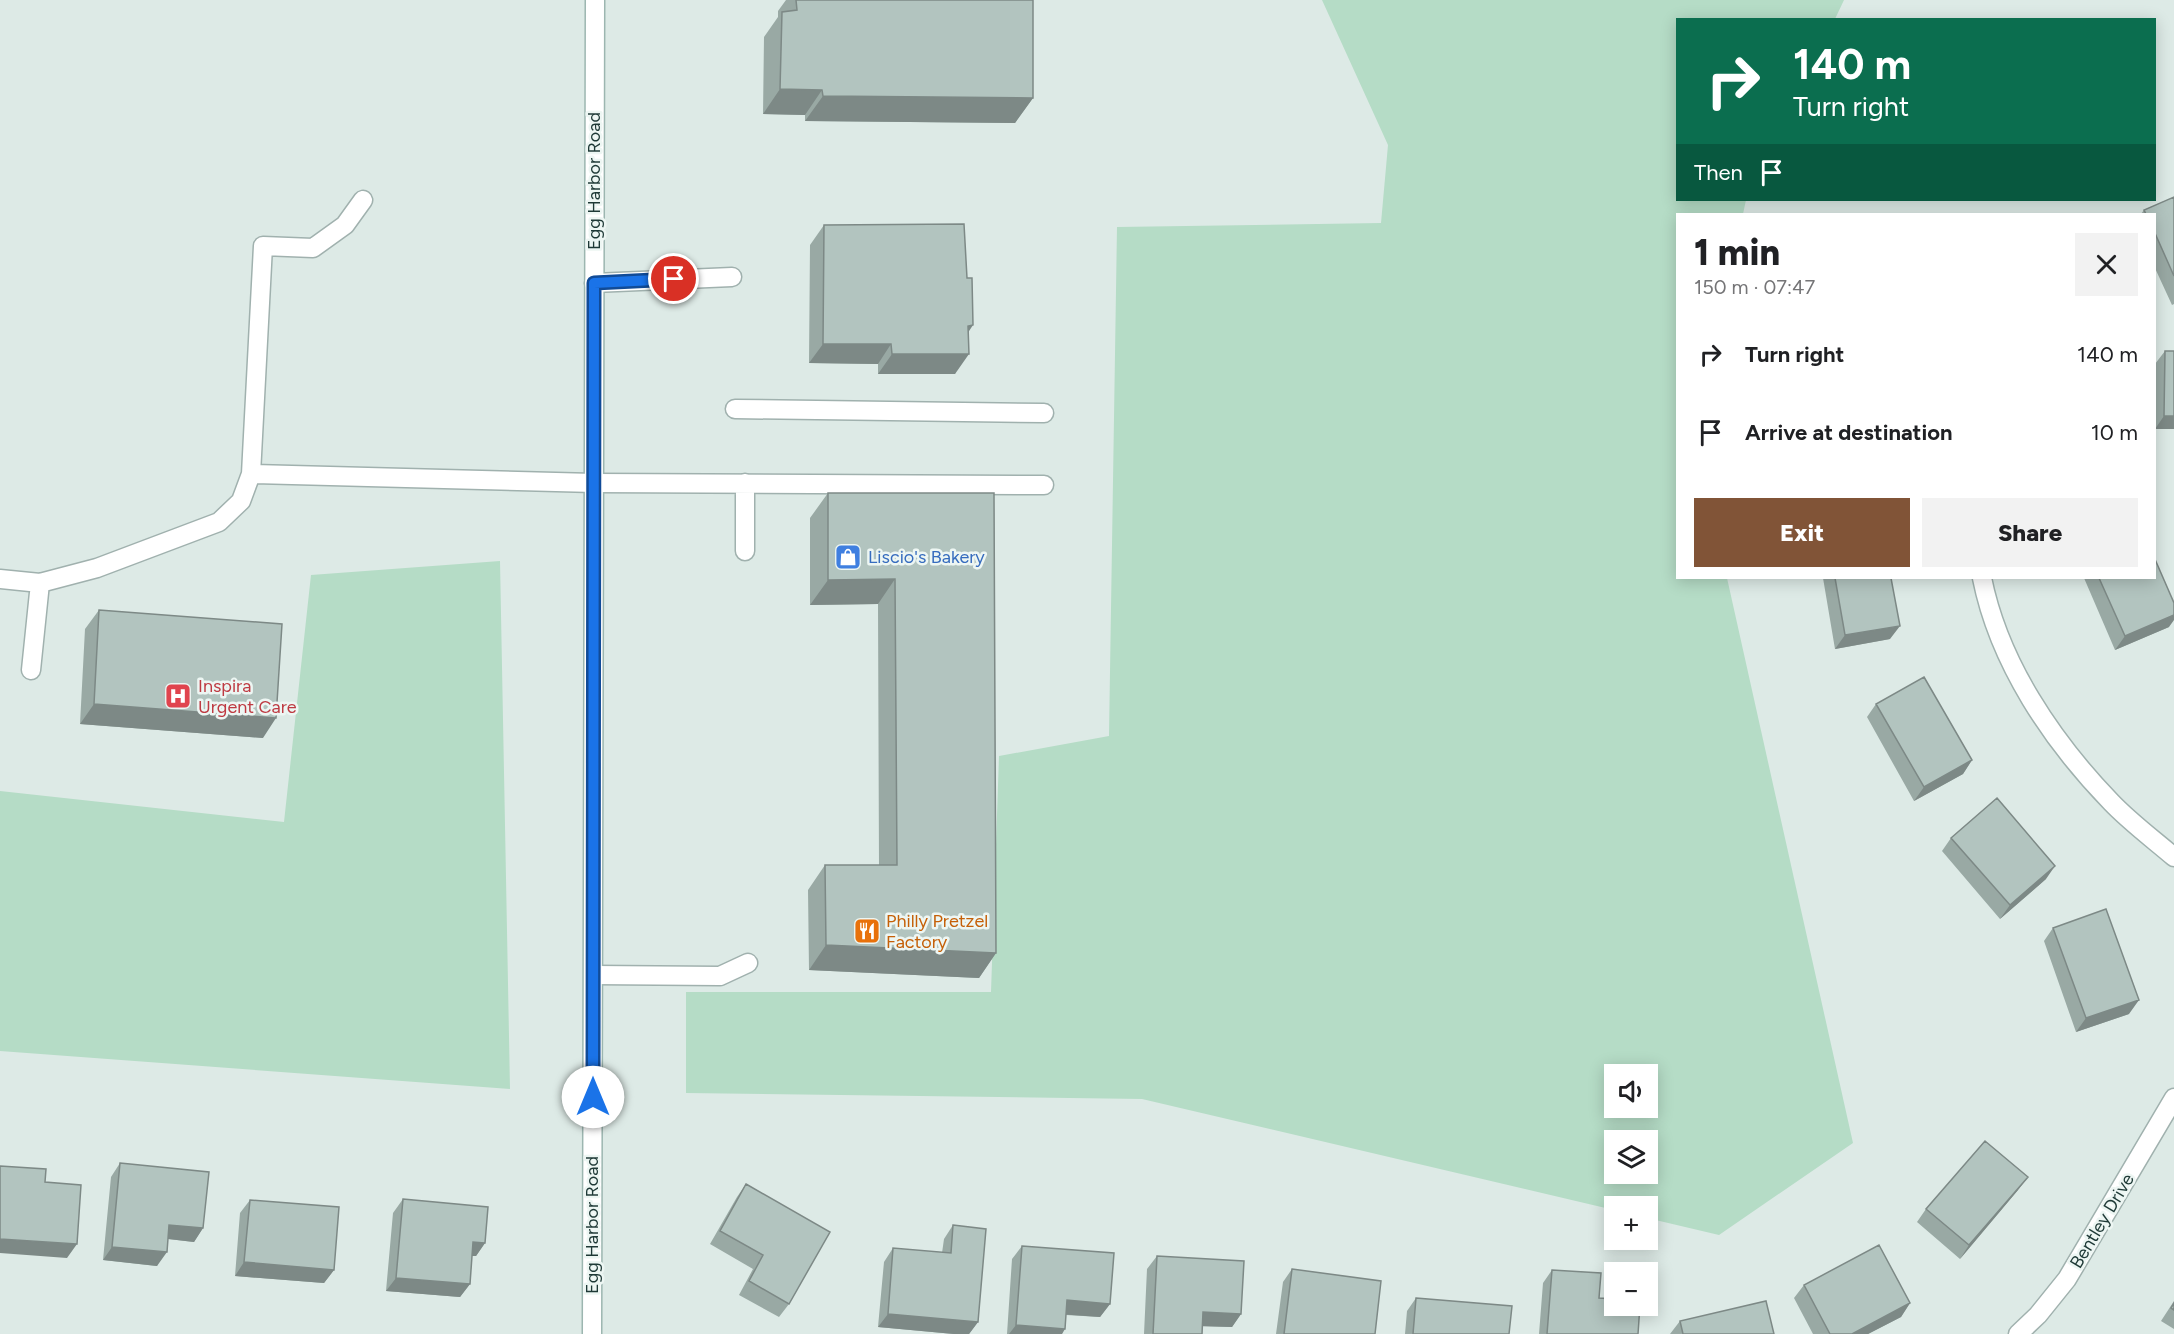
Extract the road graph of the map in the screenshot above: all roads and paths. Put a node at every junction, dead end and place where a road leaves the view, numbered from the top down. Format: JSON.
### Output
{"nodes":[{"id":1,"x":595,"y":0,"type":"edge"},
{"id":2,"x":363,"y":200,"type":"dead end"},
{"id":3,"x":732,"y":277,"type":"dead end"},
{"id":4,"x":594,"y":283,"type":"junction"},
{"id":5,"x":735,"y":409,"type":"dead end"},
{"id":6,"x":1044,"y":413,"type":"dead end"},
{"id":7,"x":251,"y":474,"type":"junction"},
{"id":8,"x":594,"y":483,"type":"junction"},
{"id":9,"x":745,"y":483,"type":"junction"},
{"id":10,"x":1044,"y":485,"type":"dead end"},
{"id":11,"x":745,"y":551,"type":"dead end"},
{"id":12,"x":0,"y":579,"type":"edge"},
{"id":13,"x":1982,"y":579,"type":"edge"},
{"id":14,"x":40,"y":583,"type":"junction"},
{"id":15,"x":31,"y":670,"type":"dead end"},
{"id":16,"x":2174,"y":857,"type":"edge"},
{"id":17,"x":748,"y":963,"type":"dead end"},
{"id":18,"x":594,"y":975,"type":"junction"},
{"id":19,"x":2174,"y":1098,"type":"edge"},
{"id":20,"x":592,"y":1334,"type":"edge"},
{"id":21,"x":2018,"y":1334,"type":"edge"}],
"edges":[{"from":1,"to":4,"type":"main road","name":"Egg Harbor Road"},
{"from":2,"to":7,"type":"main road"},
{"from":3,"to":4,"type":"main road"},
{"from":4,"to":8,"type":"main road","name":"Egg Harbor Road"},
{"from":5,"to":6,"type":"main road"},
{"from":7,"to":8,"type":"main road"},
{"from":7,"to":14,"type":"main road"},
{"from":8,"to":9,"type":"main road"},
{"from":8,"to":18,"type":"main road","name":"Egg Harbor Road"},
{"from":9,"to":10,"type":"main road"},
{"from":9,"to":11,"type":"main road"},
{"from":12,"to":14,"type":"main road"},
{"from":13,"to":16,"type":"main road"},
{"from":14,"to":15,"type":"main road"},
{"from":17,"to":18,"type":"main road"},
{"from":18,"to":20,"type":"main road","name":"Egg Harbor Road"},
{"from":19,"to":21,"type":"main road","name":"Bentley Drive"}]}
